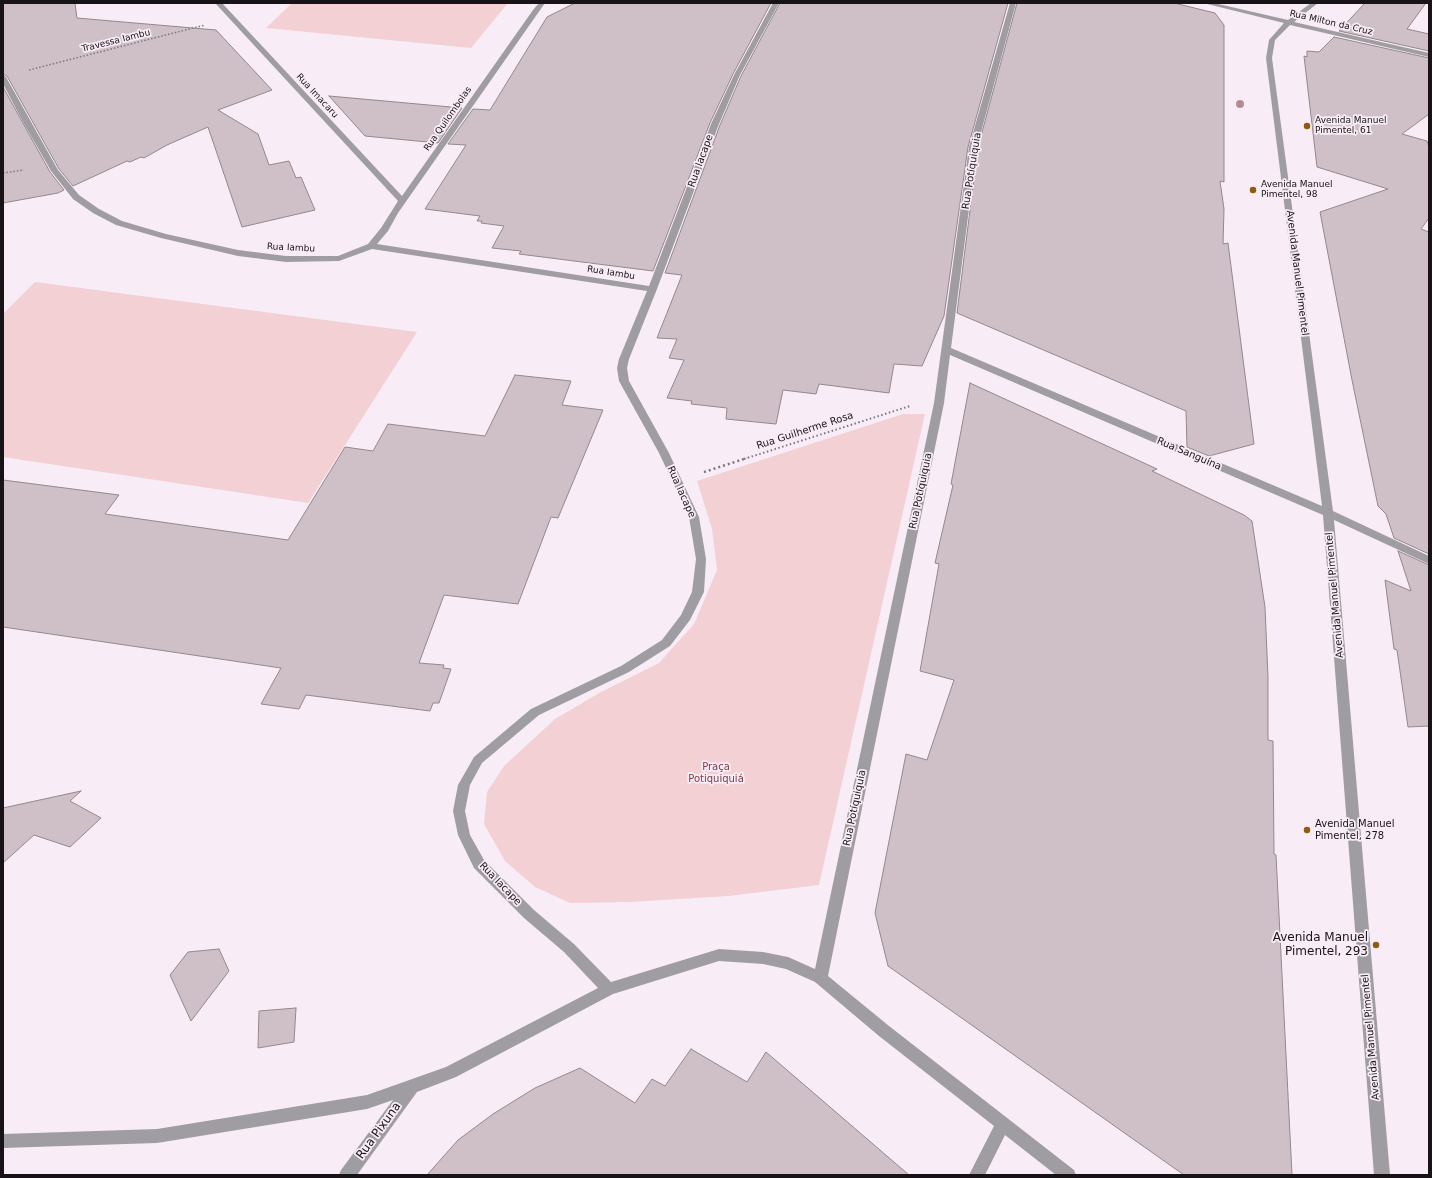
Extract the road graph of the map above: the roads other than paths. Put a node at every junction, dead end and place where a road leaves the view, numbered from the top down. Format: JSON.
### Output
{"nodes":[{"id":1,"x":218,"y":3,"type":"edge"},
{"id":2,"x":542,"y":3,"type":"edge"},
{"id":3,"x":776,"y":3,"type":"edge"},
{"id":4,"x":1013,"y":3,"type":"edge"},
{"id":5,"x":1206,"y":3,"type":"edge"},
{"id":6,"x":1315,"y":3,"type":"edge"},
{"id":7,"x":1288,"y":23,"type":"junction"},
{"id":8,"x":1429,"y":55,"type":"edge"},
{"id":9,"x":3,"y":77,"type":"edge"},
{"id":10,"x":403,"y":202,"type":"junction"},
{"id":11,"x":371,"y":246,"type":"junction"},
{"id":12,"x":652,"y":289,"type":"junction"},
{"id":13,"x":947,"y":350,"type":"junction"},
{"id":14,"x":1328,"y":513,"type":"junction"},
{"id":15,"x":1429,"y":560,"type":"edge"},
{"id":16,"x":820,"y":978,"type":"junction"},
{"id":17,"x":609,"y":989,"type":"junction"},
{"id":18,"x":412,"y":1087,"type":"junction"},
{"id":19,"x":1003,"y":1124,"type":"junction"},
{"id":20,"x":3,"y":1141,"type":"edge"},
{"id":21,"x":347,"y":1175,"type":"edge"},
{"id":22,"x":977,"y":1175,"type":"edge"},
{"id":23,"x":1068,"y":1175,"type":"edge"},
{"id":24,"x":1382,"y":1175,"type":"edge"}],
"edges":[{"from":1,"to":10,"type":"street","name":"Rua Imacaru"},
{"from":2,"to":10,"type":"street","name":"Rua Quilombolas"},
{"from":3,"to":12,"type":"street","name":"Rua Iacape"},
{"from":4,"to":13,"type":"street","name":"Rua Potíquiquia"},
{"from":5,"to":7,"type":"street","name":"Rua Milton da Cruz"},
{"from":6,"to":7,"type":"street","name":"Avenida Manuel Pimentel"},
{"from":7,"to":8,"type":"street","name":"Rua Milton da Cruz"},
{"from":7,"to":14,"type":"street","name":"Avenida Manuel Pimentel"},
{"from":9,"to":11,"type":"street","name":"Rua Iambu"},
{"from":10,"to":11,"type":"street","name":"Rua Quilombolas"},
{"from":11,"to":12,"type":"street","name":"Rua Iambu"},
{"from":12,"to":17,"type":"street","name":"Rua Iacape"},
{"from":13,"to":14,"type":"street","name":"Rua Sanguína"},
{"from":13,"to":16,"type":"street","name":"Rua Potíquiquia"},
{"from":14,"to":15,"type":"street","name":"Rua Sanguína"},
{"from":14,"to":24,"type":"street","name":"Avenida Manuel Pimentel"},
{"from":16,"to":17,"type":"street"},
{"from":16,"to":19,"type":"street"},
{"from":17,"to":18,"type":"street"},
{"from":18,"to":20,"type":"street"},
{"from":18,"to":21,"type":"street","name":"Rua Pixuna"},
{"from":19,"to":22,"type":"street"},
{"from":19,"to":23,"type":"street"}]}
